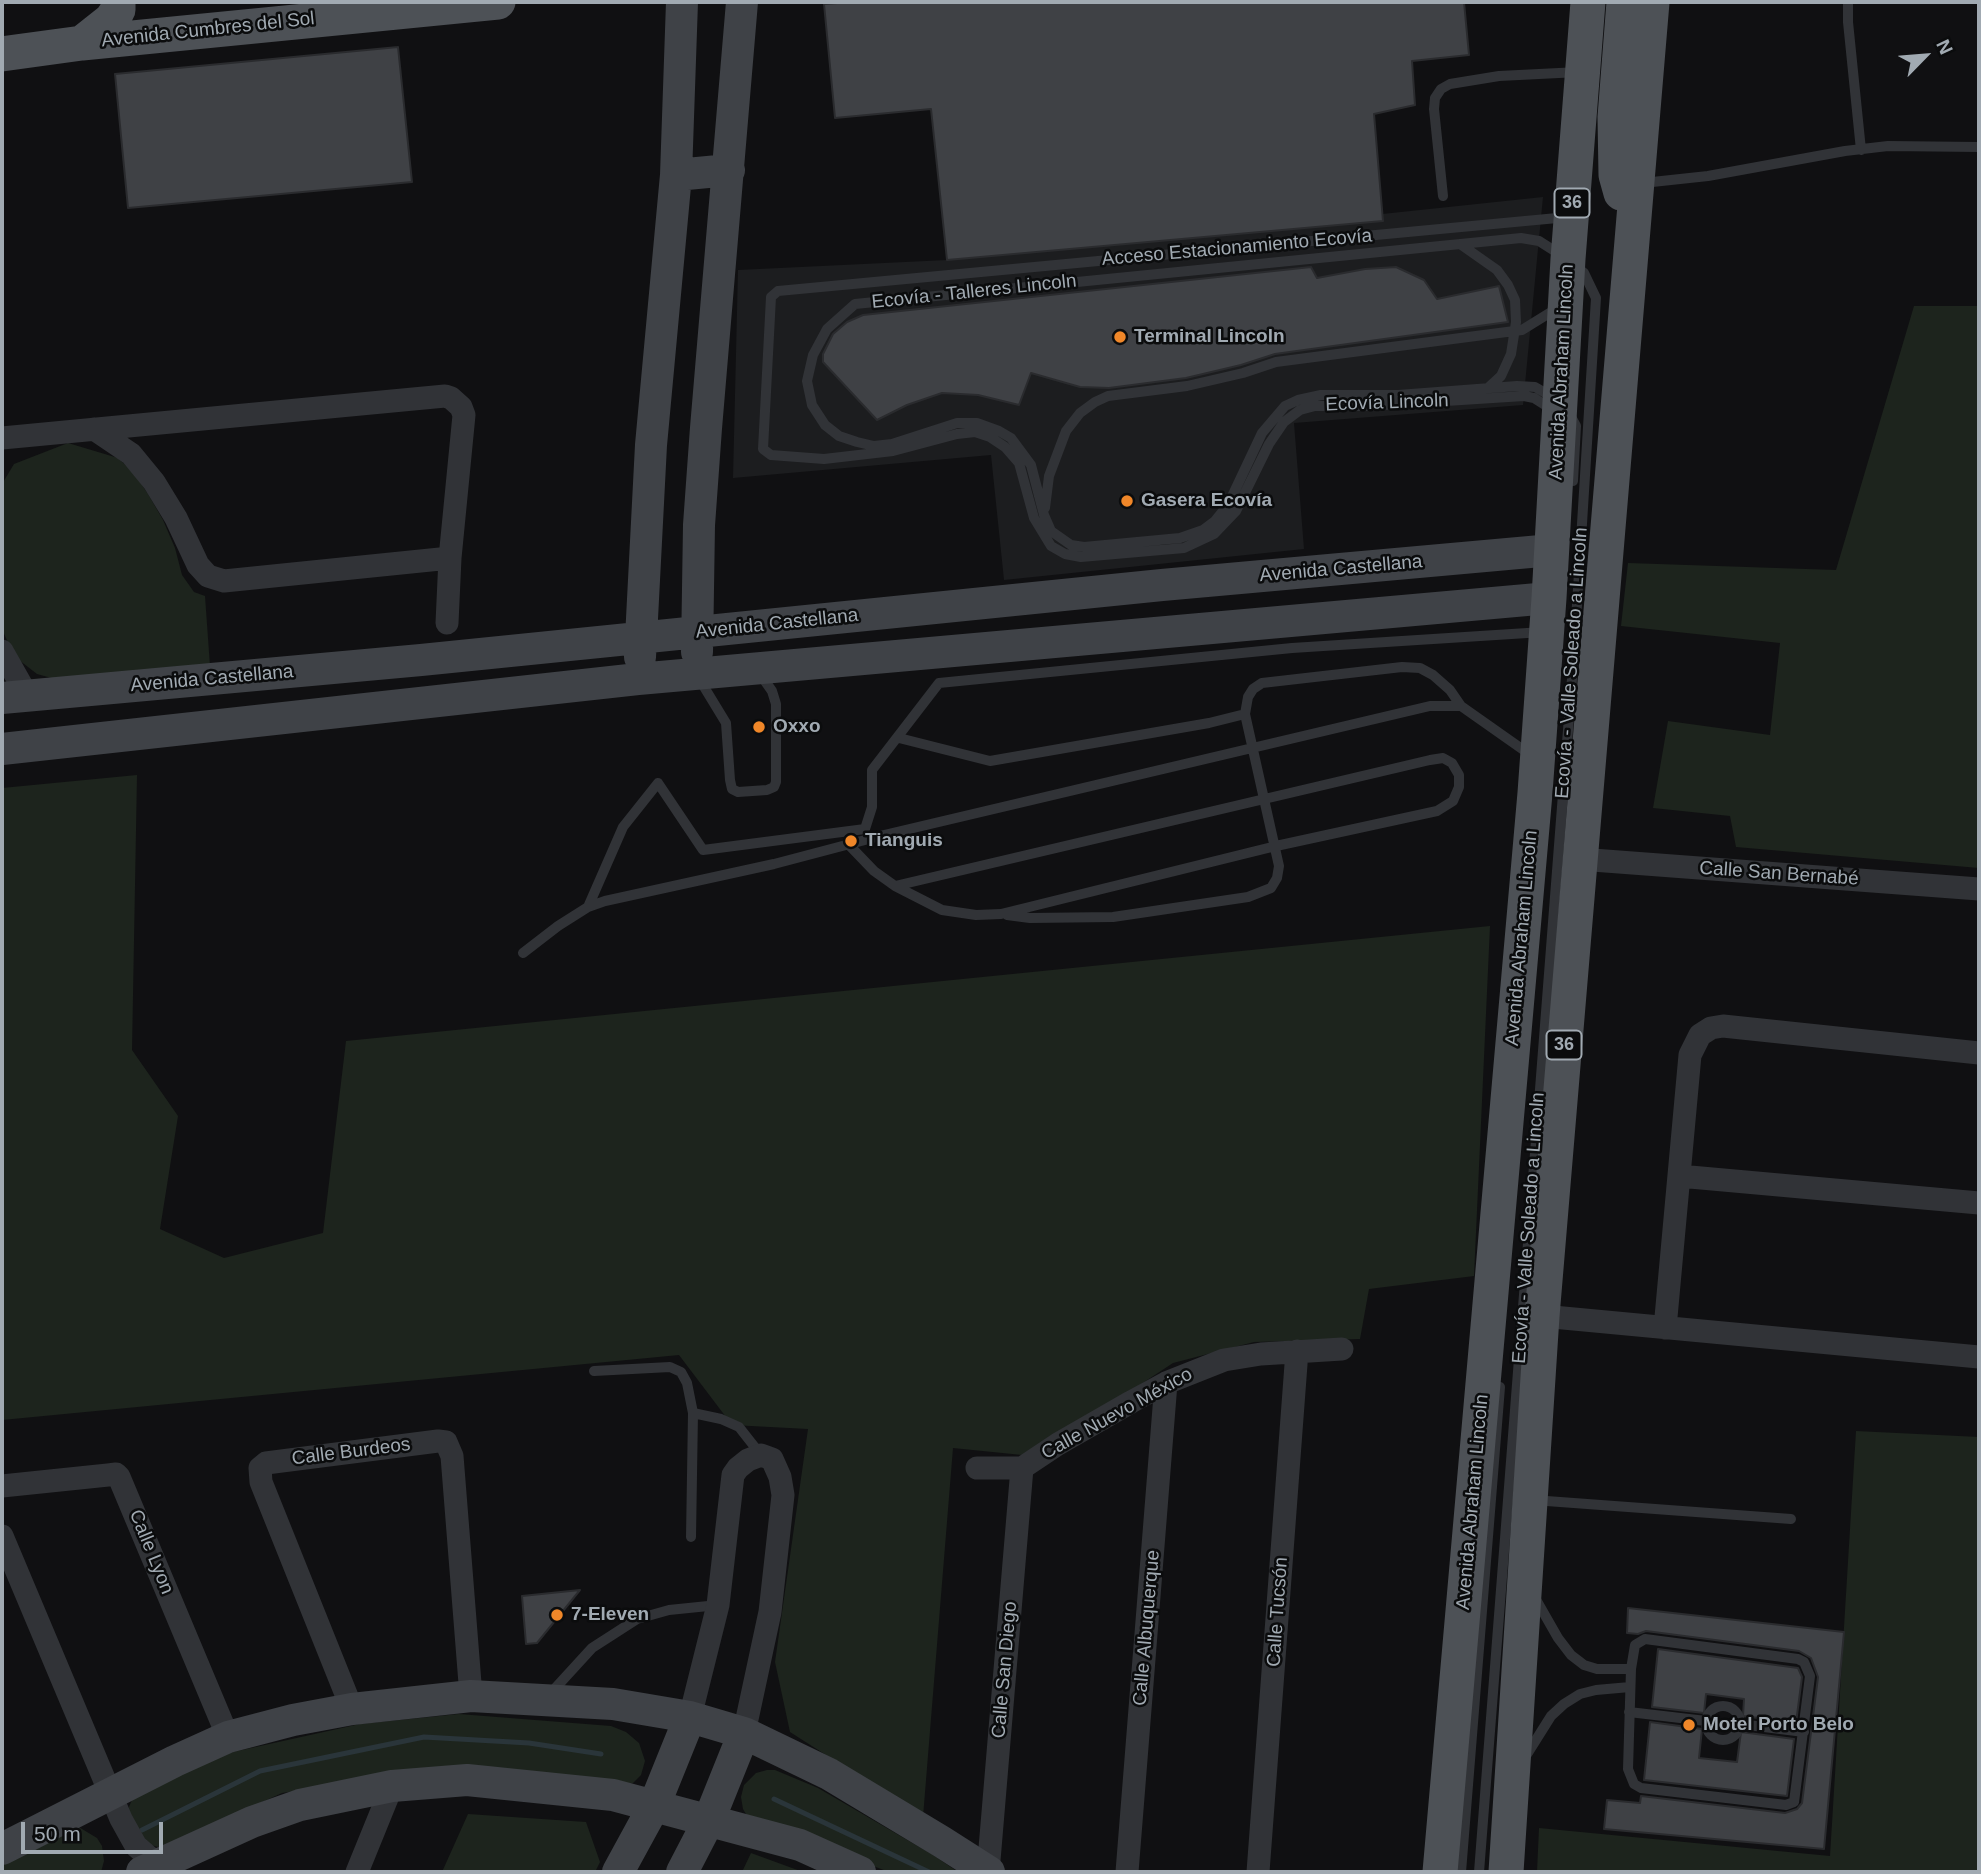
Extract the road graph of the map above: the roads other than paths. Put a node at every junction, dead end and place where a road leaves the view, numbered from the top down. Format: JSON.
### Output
{"nodes":[{"id":1,"x":118,"y":2,"type":"edge"},
{"id":2,"x":499,"y":2,"type":"edge"},
{"id":3,"x":682,"y":2,"type":"edge"},
{"id":4,"x":742,"y":2,"type":"edge"},
{"id":5,"x":1588,"y":2,"type":"edge"},
{"id":6,"x":1624,"y":2,"type":"edge"},
{"id":7,"x":1652,"y":2,"type":"edge"},
{"id":8,"x":1848,"y":2,"type":"edge"},
{"id":9,"x":82,"y":43,"type":"junction"},
{"id":10,"x":2,"y":54,"type":"edge"},
{"id":11,"x":1582,"y":72,"type":"junction"},
{"id":12,"x":1979,"y":147,"type":"edge"},
{"id":13,"x":1861,"y":149,"type":"junction"},
{"id":14,"x":729,"y":170,"type":"junction"},
{"id":15,"x":676,"y":175,"type":"junction"},
{"id":16,"x":1443,"y":196,"type":"dead end"},
{"id":17,"x":1635,"y":201,"type":"junction"},
{"id":18,"x":1571,"y":217,"type":"junction"},
{"id":19,"x":1460,"y":244,"type":"junction"},
{"id":20,"x":1568,"y":259,"type":"junction"},
{"id":21,"x":1566,"y":301,"type":"junction"},
{"id":22,"x":1516,"y":331,"type":"junction"},
{"id":23,"x":1488,"y":388,"type":"junction"},
{"id":24,"x":1559,"y":410,"type":"junction"},
{"id":25,"x":94,"y":429,"type":"junction"},
{"id":26,"x":9,"y":437,"type":"edge"},
{"id":27,"x":893,"y":451,"type":"joint"},
{"id":28,"x":2,"y":455,"type":"edge"},
{"id":29,"x":1572,"y":489,"type":"dead end"},
{"id":30,"x":1044,"y":515,"type":"junction"},
{"id":31,"x":1044,"y":535,"type":"junction"},
{"id":32,"x":1552,"y":550,"type":"junction"},
{"id":33,"x":450,"y":558,"type":"junction"},
{"id":34,"x":447,"y":623,"type":"dead end"},
{"id":35,"x":697,"y":632,"type":"junction"},
{"id":36,"x":642,"y":636,"type":"junction"},
{"id":37,"x":1562,"y":637,"type":"junction"},
{"id":38,"x":2,"y":652,"type":"edge"},
{"id":39,"x":421,"y":660,"type":"junction"},
{"id":40,"x":756,"y":669,"type":"junction"},
{"id":41,"x":697,"y":675,"type":"junction"},
{"id":42,"x":638,"y":679,"type":"junction"},
{"id":43,"x":15,"y":698,"type":"edge"},
{"id":44,"x":426,"y":704,"type":"junction"},
{"id":45,"x":1461,"y":706,"type":"junction"},
{"id":46,"x":1245,"y":714,"type":"junction"},
{"id":47,"x":899,"y":738,"type":"junction"},
{"id":48,"x":2,"y":749,"type":"edge"},
{"id":49,"x":1252,"y":749,"type":"junction"},
{"id":50,"x":1537,"y":760,"type":"junction"},
{"id":51,"x":1265,"y":800,"type":"junction"},
{"id":52,"x":849,"y":845,"type":"junction"},
{"id":53,"x":1276,"y":846,"type":"junction"},
{"id":54,"x":1579,"y":859,"type":"junction"},
{"id":55,"x":895,"y":886,"type":"junction"},
{"id":56,"x":1979,"y":889,"type":"edge"},
{"id":57,"x":588,"y":907,"type":"junction"},
{"id":58,"x":1001,"y":914,"type":"junction"},
{"id":59,"x":523,"y":953,"type":"dead end"},
{"id":60,"x":1979,"y":1053,"type":"edge"},
{"id":61,"x":1679,"y":1176,"type":"junction"},
{"id":62,"x":1979,"y":1203,"type":"edge"},
{"id":63,"x":1542,"y":1316,"type":"junction"},
{"id":64,"x":1665,"y":1328,"type":"junction"},
{"id":65,"x":1342,"y":1349,"type":"dead end"},
{"id":66,"x":1297,"y":1351,"type":"junction"},
{"id":67,"x":1979,"y":1357,"type":"edge"},
{"id":68,"x":594,"y":1371,"type":"dead end"},
{"id":69,"x":1501,"y":1373,"type":"dead end"},
{"id":70,"x":1167,"y":1383,"type":"junction"},
{"id":71,"x":693,"y":1413,"type":"junction"},
{"id":72,"x":761,"y":1455,"type":"junction"},
{"id":73,"x":977,"y":1468,"type":"dead end"},
{"id":74,"x":1022,"y":1468,"type":"junction"},
{"id":75,"x":2,"y":1486,"type":"edge"},
{"id":76,"x":1530,"y":1500,"type":"junction"},
{"id":77,"x":1791,"y":1519,"type":"dead end"},
{"id":78,"x":2,"y":1536,"type":"edge"},
{"id":79,"x":691,"y":1537,"type":"dead end"},
{"id":80,"x":1525,"y":1580,"type":"junction"},
{"id":81,"x":718,"y":1605,"type":"junction"},
{"id":82,"x":1631,"y":1669,"type":"junction"},
{"id":83,"x":1630,"y":1687,"type":"junction"},
{"id":84,"x":471,"y":1696,"type":"junction"},
{"id":85,"x":544,"y":1700,"type":"junction"},
{"id":86,"x":352,"y":1709,"type":"junction"},
{"id":87,"x":1629,"y":1713,"type":"junction"},
{"id":88,"x":690,"y":1717,"type":"junction"},
{"id":89,"x":1706,"y":1721,"type":"junction"},
{"id":90,"x":1740,"y":1724,"type":"junction"},
{"id":91,"x":1804,"y":1732,"type":"junction"},
{"id":92,"x":744,"y":1733,"type":"junction"},
{"id":93,"x":228,"y":1737,"type":"junction"},
{"id":94,"x":1513,"y":1776,"type":"junction"},
{"id":95,"x":392,"y":1786,"type":"junction"},
{"id":96,"x":111,"y":1795,"type":"junction"},
{"id":97,"x":654,"y":1806,"type":"junction"},
{"id":98,"x":709,"y":1821,"type":"junction"},
{"id":99,"x":2,"y":1849,"type":"edge"},
{"id":100,"x":160,"y":1870,"type":"edge"},
{"id":101,"x":357,"y":1872,"type":"edge"},
{"id":102,"x":618,"y":1872,"type":"edge"},
{"id":103,"x":682,"y":1872,"type":"edge"},
{"id":104,"x":860,"y":1872,"type":"edge"},
{"id":105,"x":988,"y":1872,"type":"edge"},
{"id":106,"x":1127,"y":1872,"type":"edge"},
{"id":107,"x":1258,"y":1872,"type":"edge"},
{"id":108,"x":1440,"y":1872,"type":"edge"},
{"id":109,"x":1461,"y":1872,"type":"edge"},
{"id":110,"x":1479,"y":1872,"type":"edge"},
{"id":111,"x":1506,"y":1872,"type":"edge"}],
"edges":[{"from":1,"to":9,"type":"main road"},
{"from":2,"to":9,"type":"main road","name":"Avenida Cumbres del Sol"},
{"from":3,"to":15,"type":"street"},
{"from":4,"to":14,"type":"street"},
{"from":5,"to":11,"type":"main road","name":"Avenida Abraham Lincoln","number":"36"},
{"from":6,"to":17,"type":"main road"},
{"from":7,"to":17,"type":"main road","number":"36"},
{"from":8,"to":13,"type":"lane"},
{"from":9,"to":10,"type":"main road","name":"Avenida Cumbres del Sol"},
{"from":11,"to":16,"type":"lane"},
{"from":11,"to":18,"type":"main road","name":"Avenida Abraham Lincoln","number":"36"},
{"from":12,"to":13,"type":"lane"},
{"from":13,"to":17,"type":"lane"},
{"from":14,"to":15,"type":"street"},
{"from":14,"to":35,"type":"street"},
{"from":15,"to":36,"type":"street"},
{"from":17,"to":37,"type":"main road","number":"36"},
{"from":18,"to":20,"type":"main road","name":"Avenida Abraham Lincoln","number":"36"},
{"from":18,"to":27,"type":"lane","name":"Acceso Estacionamiento Ecovía"},
{"from":19,"to":20,"type":"lane","name":"Ecovía - Talleres Lincoln"},
{"from":19,"to":22,"type":"lane"},
{"from":19,"to":30,"type":"lane","name":"Ecovía - Talleres Lincoln"},
{"from":20,"to":21,"type":"main road","name":"Avenida Abraham Lincoln","number":"36"},
{"from":20,"to":37,"type":"lane","name":"Ecovía - Valle Soleado a Lincoln"},
{"from":21,"to":22,"type":"lane"},
{"from":21,"to":24,"type":"main road","name":"Avenida Abraham Lincoln","number":"36"},
{"from":22,"to":23,"type":"lane"},
{"from":22,"to":30,"type":"lane"},
{"from":23,"to":24,"type":"lane","name":"Ecovía - Talleres Lincoln"},
{"from":23,"to":30,"type":"lane","name":"Ecovía - Talleres Lincoln"},
{"from":24,"to":29,"type":"lane"},
{"from":24,"to":31,"type":"lane","name":"Ecovía Lincoln"},
{"from":24,"to":32,"type":"main road","name":"Avenida Abraham Lincoln","number":"36"},
{"from":25,"to":26,"type":"street"},
{"from":25,"to":33,"type":"street"},
{"from":25,"to":33,"type":"street"},
{"from":26,"to":28,"type":"street"},
{"from":27,"to":31,"type":"lane","name":"Ecovía Lincoln"},
{"from":30,"to":31,"type":"lane"},
{"from":32,"to":35,"type":"street","name":"Avenida Castellana"},
{"from":32,"to":37,"type":"main road","name":"Avenida Abraham Lincoln","number":"36"},
{"from":33,"to":34,"type":"street"},
{"from":35,"to":36,"type":"street","name":"Avenida Castellana"},
{"from":35,"to":41,"type":"street"},
{"from":36,"to":39,"type":"street","name":"Avenida Castellana"},
{"from":36,"to":42,"type":"street"},
{"from":37,"to":40,"type":"street"},
{"from":37,"to":47,"type":"lane"},
{"from":37,"to":50,"type":"main road","name":"Avenida Abraham Lincoln","number":"36"},
{"from":37,"to":54,"type":"main road","number":"36"},
{"from":37,"to":110,"type":"lane","name":"Ecovía - Valle Soleado a Lincoln"},
{"from":38,"to":43,"type":"street"},
{"from":39,"to":43,"type":"street","name":"Avenida Castellana"},
{"from":39,"to":44,"type":"street"},
{"from":40,"to":41,"type":"street"},
{"from":40,"to":41,"type":"lane"},
{"from":41,"to":42,"type":"street"},
{"from":42,"to":44,"type":"street"},
{"from":44,"to":48,"type":"street"},
{"from":45,"to":46,"type":"lane"},
{"from":45,"to":49,"type":"lane"},
{"from":45,"to":50,"type":"lane"},
{"from":46,"to":47,"type":"lane"},
{"from":46,"to":49,"type":"lane"},
{"from":47,"to":57,"type":"lane"},
{"from":49,"to":51,"type":"lane"},
{"from":49,"to":52,"type":"lane"},
{"from":50,"to":108,"type":"main road","name":"Avenida Abraham Lincoln","number":"36"},
{"from":51,"to":53,"type":"lane"},
{"from":51,"to":53,"type":"lane"},
{"from":51,"to":55,"type":"lane"},
{"from":52,"to":55,"type":"lane"},
{"from":52,"to":57,"type":"lane"},
{"from":53,"to":58,"type":"lane"},
{"from":53,"to":58,"type":"lane"},
{"from":54,"to":56,"type":"street","name":"Calle San Bernabé"},
{"from":54,"to":63,"type":"main road","number":"36"},
{"from":55,"to":58,"type":"lane"},
{"from":57,"to":59,"type":"lane"},
{"from":60,"to":61,"type":"street"},
{"from":61,"to":62,"type":"street"},
{"from":61,"to":64,"type":"street"},
{"from":63,"to":64,"type":"street"},
{"from":63,"to":76,"type":"main road","number":"36"},
{"from":64,"to":67,"type":"street"},
{"from":65,"to":66,"type":"street","name":"Calle Nuevo México"},
{"from":66,"to":70,"type":"street","name":"Calle Nuevo México"},
{"from":66,"to":107,"type":"street","name":"Calle Tucsón"},
{"from":68,"to":71,"type":"lane"},
{"from":69,"to":109,"type":"lane"},
{"from":70,"to":74,"type":"street","name":"Calle Nuevo México"},
{"from":70,"to":106,"type":"street","name":"Calle Albuquerque"},
{"from":71,"to":72,"type":"lane"},
{"from":71,"to":79,"type":"lane"},
{"from":72,"to":81,"type":"street"},
{"from":72,"to":92,"type":"street"},
{"from":73,"to":74,"type":"street","name":"Calle Nuevo México"},
{"from":74,"to":105,"type":"street","name":"Calle San Diego"},
{"from":75,"to":93,"type":"street","name":"Calle Lyon"},
{"from":76,"to":77,"type":"lane"},
{"from":76,"to":80,"type":"main road","number":"36"},
{"from":78,"to":96,"type":"street"},
{"from":80,"to":82,"type":"lane"},
{"from":80,"to":94,"type":"main road","number":"36"},
{"from":81,"to":85,"type":"lane"},
{"from":81,"to":88,"type":"street"},
{"from":82,"to":83,"type":"lane"},
{"from":82,"to":91,"type":"lane"},
{"from":83,"to":87,"type":"lane"},
{"from":83,"to":94,"type":"lane"},
{"from":84,"to":85,"type":"street"},
{"from":84,"to":86,"type":"street"},
{"from":84,"to":86,"type":"street","name":"Calle Burdeos"},
{"from":85,"to":88,"type":"street"},
{"from":86,"to":93,"type":"street"},
{"from":87,"to":89,"type":"lane"},
{"from":87,"to":91,"type":"lane"},
{"from":88,"to":92,"type":"street"},
{"from":88,"to":97,"type":"street"},
{"from":89,"to":90,"type":"lane"},
{"from":89,"to":90,"type":"lane"},
{"from":90,"to":91,"type":"lane"},
{"from":92,"to":98,"type":"street"},
{"from":92,"to":105,"type":"street"},
{"from":93,"to":96,"type":"street"},
{"from":94,"to":111,"type":"main road","number":"36"},
{"from":95,"to":97,"type":"street"},
{"from":95,"to":100,"type":"street"},
{"from":95,"to":101,"type":"street"},
{"from":96,"to":99,"type":"street"},
{"from":96,"to":100,"type":"street"},
{"from":97,"to":98,"type":"street"},
{"from":97,"to":102,"type":"street"},
{"from":98,"to":103,"type":"street"},
{"from":98,"to":104,"type":"street"}]}
